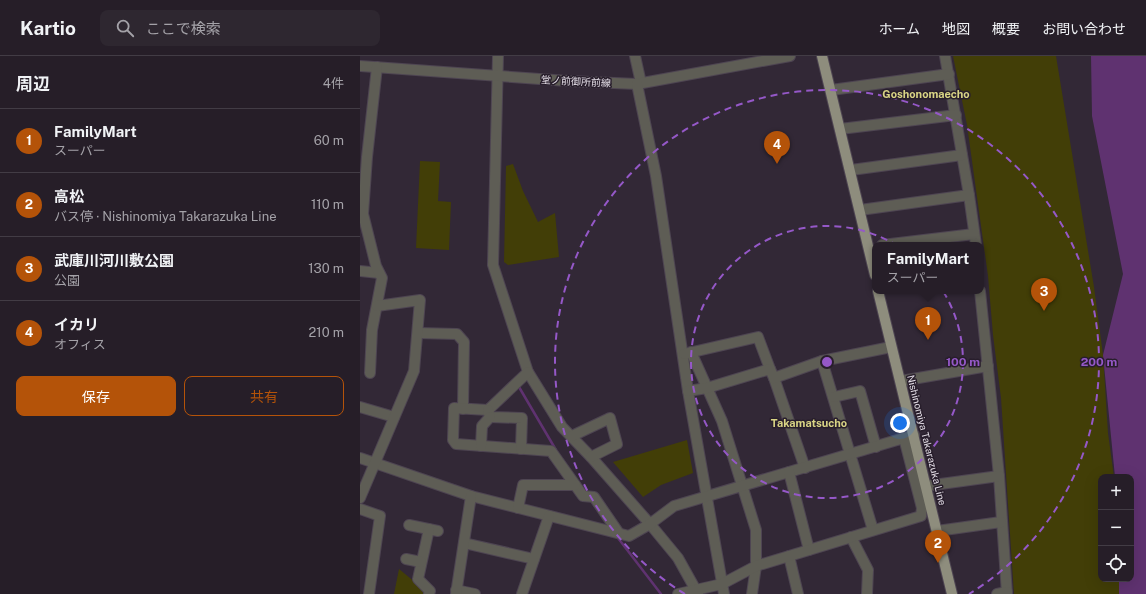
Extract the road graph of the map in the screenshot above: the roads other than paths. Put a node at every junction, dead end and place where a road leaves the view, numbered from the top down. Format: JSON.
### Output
{"nodes":[{"id":1,"x":498,"y":56,"type":"edge"},
{"id":2,"x":635,"y":56,"type":"edge"},
{"id":3,"x":790,"y":56,"type":"edge"},
{"id":4,"x":822,"y":56,"type":"edge"},
{"id":5,"x":945,"y":56,"type":"edge"},
{"id":6,"x":360,"y":66,"type":"edge"},
{"id":7,"x":377,"y":67,"type":"junction"},
{"id":8,"x":949,"y":74,"type":"junction"},
{"id":9,"x":498,"y":76,"type":"junction"},
{"id":10,"x":639,"y":83,"type":"junction"},
{"id":11,"x":831,"y":90,"type":"junction"},
{"id":12,"x":956,"y":115,"type":"junction"},
{"id":13,"x":840,"y":129,"type":"junction"},
{"id":14,"x":962,"y":155,"type":"junction"},
{"id":15,"x":851,"y":170,"type":"junction"},
{"id":16,"x":969,"y":195,"type":"junction"},
{"id":17,"x":860,"y":210,"type":"junction"},
{"id":18,"x":974,"y":234,"type":"junction"},
{"id":19,"x":907,"y":242,"type":"edge"},
{"id":20,"x":975,"y":242,"type":"edge"},
{"id":21,"x":872,"y":246,"type":"edge"},
{"id":22,"x":360,"y":271,"type":"edge"},
{"id":23,"x":379,"y":273,"type":"junction"},
{"id":24,"x":879,"y":294,"type":"edge"},
{"id":25,"x":980,"y":294,"type":"edge"},
{"id":26,"x":377,"y":306,"type":"junction"},
{"id":27,"x":418,"y":333,"type":"junction"},
{"id":28,"x":891,"y":347,"type":"junction"},
{"id":29,"x":686,"y":353,"type":"junction"},
{"id":30,"x":822,"y":361,"type":"junction"},
{"id":31,"x":988,"y":366,"type":"junction"},
{"id":32,"x":528,"y":372,"type":"junction"},
{"id":33,"x":370,"y":373,"type":"dead end"},
{"id":34,"x":772,"y":373,"type":"junction"},
{"id":35,"x":900,"y":381,"type":"junction"},
{"id":36,"x":707,"y":388,"type":"junction"},
{"id":37,"x":688,"y":391,"type":"junction"},
{"id":38,"x":834,"y":398,"type":"junction"},
{"id":39,"x":360,"y":407,"type":"edge"},
{"id":40,"x":463,"y":408,"type":"junction"},
{"id":41,"x":489,"y":413,"type":"junction"},
{"id":42,"x":394,"y":417,"type":"junction"},
{"id":43,"x":572,"y":436,"type":"junction"},
{"id":44,"x":909,"y":436,"type":"junction"},
{"id":45,"x":480,"y":446,"type":"junction"},
{"id":46,"x":876,"y":446,"type":"junction"},
{"id":47,"x":521,"y":449,"type":"junction"},
{"id":48,"x":851,"y":454,"type":"junction"},
{"id":49,"x":591,"y":457,"type":"junction"},
{"id":50,"x":360,"y":458,"type":"edge"},
{"id":51,"x":375,"y":463,"type":"junction"},
{"id":52,"x":805,"y":468,"type":"junction"},
{"id":53,"x":789,"y":472,"type":"junction"},
{"id":54,"x":999,"y":476,"type":"junction"},
{"id":55,"x":575,"y":485,"type":"junction"},
{"id":56,"x":743,"y":486,"type":"junction"},
{"id":57,"x":926,"y":486,"type":"junction"},
{"id":58,"x":471,"y":496,"type":"junction"},
{"id":59,"x":706,"y":497,"type":"junction"},
{"id":60,"x":360,"y":498,"type":"edge"},
{"id":61,"x":518,"y":508,"type":"junction"},
{"id":62,"x":360,"y":509,"type":"edge"},
{"id":63,"x":549,"y":516,"type":"junction"},
{"id":64,"x":1001,"y":522,"type":"junction"},
{"id":65,"x":650,"y":524,"type":"junction"},
{"id":66,"x":409,"y":525,"type":"dead end"},
{"id":67,"x":873,"y":530,"type":"junction"},
{"id":68,"x":937,"y":531,"type":"junction"},
{"id":69,"x":618,"y":532,"type":"junction"},
{"id":70,"x":851,"y":537,"type":"junction"},
{"id":71,"x":464,"y":543,"type":"junction"},
{"id":72,"x":809,"y":550,"type":"junction"},
{"id":73,"x":789,"y":556,"type":"junction"},
{"id":74,"x":406,"y":559,"type":"dead end"},
{"id":75,"x":534,"y":560,"type":"junction"},
{"id":76,"x":421,"y":562,"type":"junction"},
{"id":77,"x":756,"y":566,"type":"junction"},
{"id":78,"x":723,"y":589,"type":"edge"},
{"id":79,"x":456,"y":592,"type":"edge"},
{"id":80,"x":697,"y":592,"type":"edge"},
{"id":81,"x":1003,"y":593,"type":"edge"},
{"id":82,"x":369,"y":594,"type":"edge"},
{"id":83,"x":430,"y":594,"type":"edge"},
{"id":84,"x":475,"y":594,"type":"edge"},
{"id":85,"x":522,"y":594,"type":"edge"},
{"id":86,"x":678,"y":594,"type":"edge"},
{"id":87,"x":752,"y":594,"type":"edge"},
{"id":88,"x":798,"y":594,"type":"edge"},
{"id":89,"x":867,"y":594,"type":"edge"},
{"id":90,"x":952,"y":594,"type":"edge"}],
"edges":[{"from":1,"to":9,"type":"street"},
{"from":2,"to":10,"type":"street"},
{"from":3,"to":10,"type":"street","name":"堂ノ前御所前線"},
{"from":4,"to":11,"type":"main road"},
{"from":5,"to":8,"type":"street"},
{"from":6,"to":7,"type":"street","name":"堂ノ前御所前線"},
{"from":7,"to":9,"type":"street","name":"堂ノ前御所前線"},
{"from":7,"to":23,"type":"street"},
{"from":8,"to":11,"type":"street"},
{"from":8,"to":12,"type":"street"},
{"from":9,"to":10,"type":"street","name":"堂ノ前御所前線"},
{"from":9,"to":32,"type":"street"},
{"from":10,"to":29,"type":"street"},
{"from":11,"to":13,"type":"main road"},
{"from":12,"to":13,"type":"street"},
{"from":12,"to":14,"type":"street"},
{"from":13,"to":15,"type":"main road"},
{"from":14,"to":15,"type":"street"},
{"from":14,"to":16,"type":"street"},
{"from":15,"to":17,"type":"main road"},
{"from":16,"to":17,"type":"street"},
{"from":16,"to":18,"type":"street"},
{"from":17,"to":21,"type":"main road"},
{"from":18,"to":19,"type":"street"},
{"from":18,"to":20,"type":"street"},
{"from":22,"to":23,"type":"street"},
{"from":23,"to":26,"type":"street"},
{"from":24,"to":28,"type":"main road","name":"Nishinomiya Takarazuka Line"},
{"from":25,"to":31,"type":"street"},
{"from":26,"to":27,"type":"street"},
{"from":26,"to":33,"type":"street"},
{"from":27,"to":40,"type":"street"},
{"from":27,"to":42,"type":"street"},
{"from":28,"to":30,"type":"street"},
{"from":28,"to":35,"type":"main road","name":"Nishinomiya Takarazuka Line"},
{"from":29,"to":34,"type":"street"},
{"from":29,"to":36,"type":"street"},
{"from":29,"to":37,"type":"street"},
{"from":30,"to":34,"type":"street"},
{"from":30,"to":38,"type":"street"},
{"from":31,"to":35,"type":"street"},
{"from":31,"to":54,"type":"street"},
{"from":32,"to":41,"type":"street"},
{"from":32,"to":43,"type":"street"},
{"from":34,"to":36,"type":"street"},
{"from":34,"to":52,"type":"street"},
{"from":35,"to":44,"type":"main road","name":"Nishinomiya Takarazuka Line"},
{"from":36,"to":37,"type":"street"},
{"from":36,"to":56,"type":"street"},
{"from":37,"to":59,"type":"street"},
{"from":38,"to":46,"type":"street"},
{"from":38,"to":48,"type":"street"},
{"from":39,"to":42,"type":"street"},
{"from":40,"to":41,"type":"street"},
{"from":40,"to":45,"type":"street"},
{"from":41,"to":45,"type":"street"},
{"from":41,"to":47,"type":"street"},
{"from":42,"to":51,"type":"street"},
{"from":43,"to":49,"type":"street"},
{"from":43,"to":49,"type":"street"},
{"from":44,"to":46,"type":"street"},
{"from":44,"to":57,"type":"main road","name":"Nishinomiya Takarazuka Line"},
{"from":44,"to":67,"type":"street"},
{"from":45,"to":47,"type":"street"},
{"from":46,"to":48,"type":"street"},
{"from":47,"to":55,"type":"street"},
{"from":48,"to":52,"type":"street"},
{"from":48,"to":67,"type":"street"},
{"from":49,"to":65,"type":"street"},
{"from":50,"to":51,"type":"street"},
{"from":51,"to":58,"type":"street"},
{"from":51,"to":60,"type":"street"},
{"from":52,"to":53,"type":"street"},
{"from":53,"to":56,"type":"street"},
{"from":53,"to":72,"type":"street"},
{"from":54,"to":57,"type":"street"},
{"from":54,"to":64,"type":"street"},
{"from":55,"to":61,"type":"street"},
{"from":55,"to":69,"type":"street"},
{"from":56,"to":59,"type":"street"},
{"from":56,"to":77,"type":"street"},
{"from":57,"to":68,"type":"main road","name":"Nishinomiya Takarazuka Line"},
{"from":58,"to":61,"type":"street"},
{"from":58,"to":71,"type":"street"},
{"from":59,"to":65,"type":"street"},
{"from":59,"to":78,"type":"street"},
{"from":61,"to":63,"type":"street"},
{"from":62,"to":82,"type":"street"},
{"from":63,"to":69,"type":"street"},
{"from":63,"to":75,"type":"street"},
{"from":64,"to":68,"type":"street"},
{"from":64,"to":81,"type":"street"},
{"from":65,"to":69,"type":"street"},
{"from":65,"to":80,"type":"street"},
{"from":66,"to":76,"type":"street"},
{"from":67,"to":70,"type":"street"},
{"from":68,"to":90,"type":"main road","name":"Nishinomiya Takarazuka Line"},
{"from":70,"to":72,"type":"street"},
{"from":70,"to":89,"type":"street"},
{"from":71,"to":75,"type":"street"},
{"from":71,"to":79,"type":"street"},
{"from":72,"to":73,"type":"street"},
{"from":73,"to":77,"type":"street"},
{"from":73,"to":88,"type":"street"},
{"from":74,"to":76,"type":"street"},
{"from":75,"to":85,"type":"street"},
{"from":76,"to":83,"type":"street"},
{"from":77,"to":78,"type":"street"},
{"from":77,"to":87,"type":"street"},
{"from":78,"to":80,"type":"street"},
{"from":79,"to":84,"type":"street"},
{"from":80,"to":86,"type":"street"}]}
